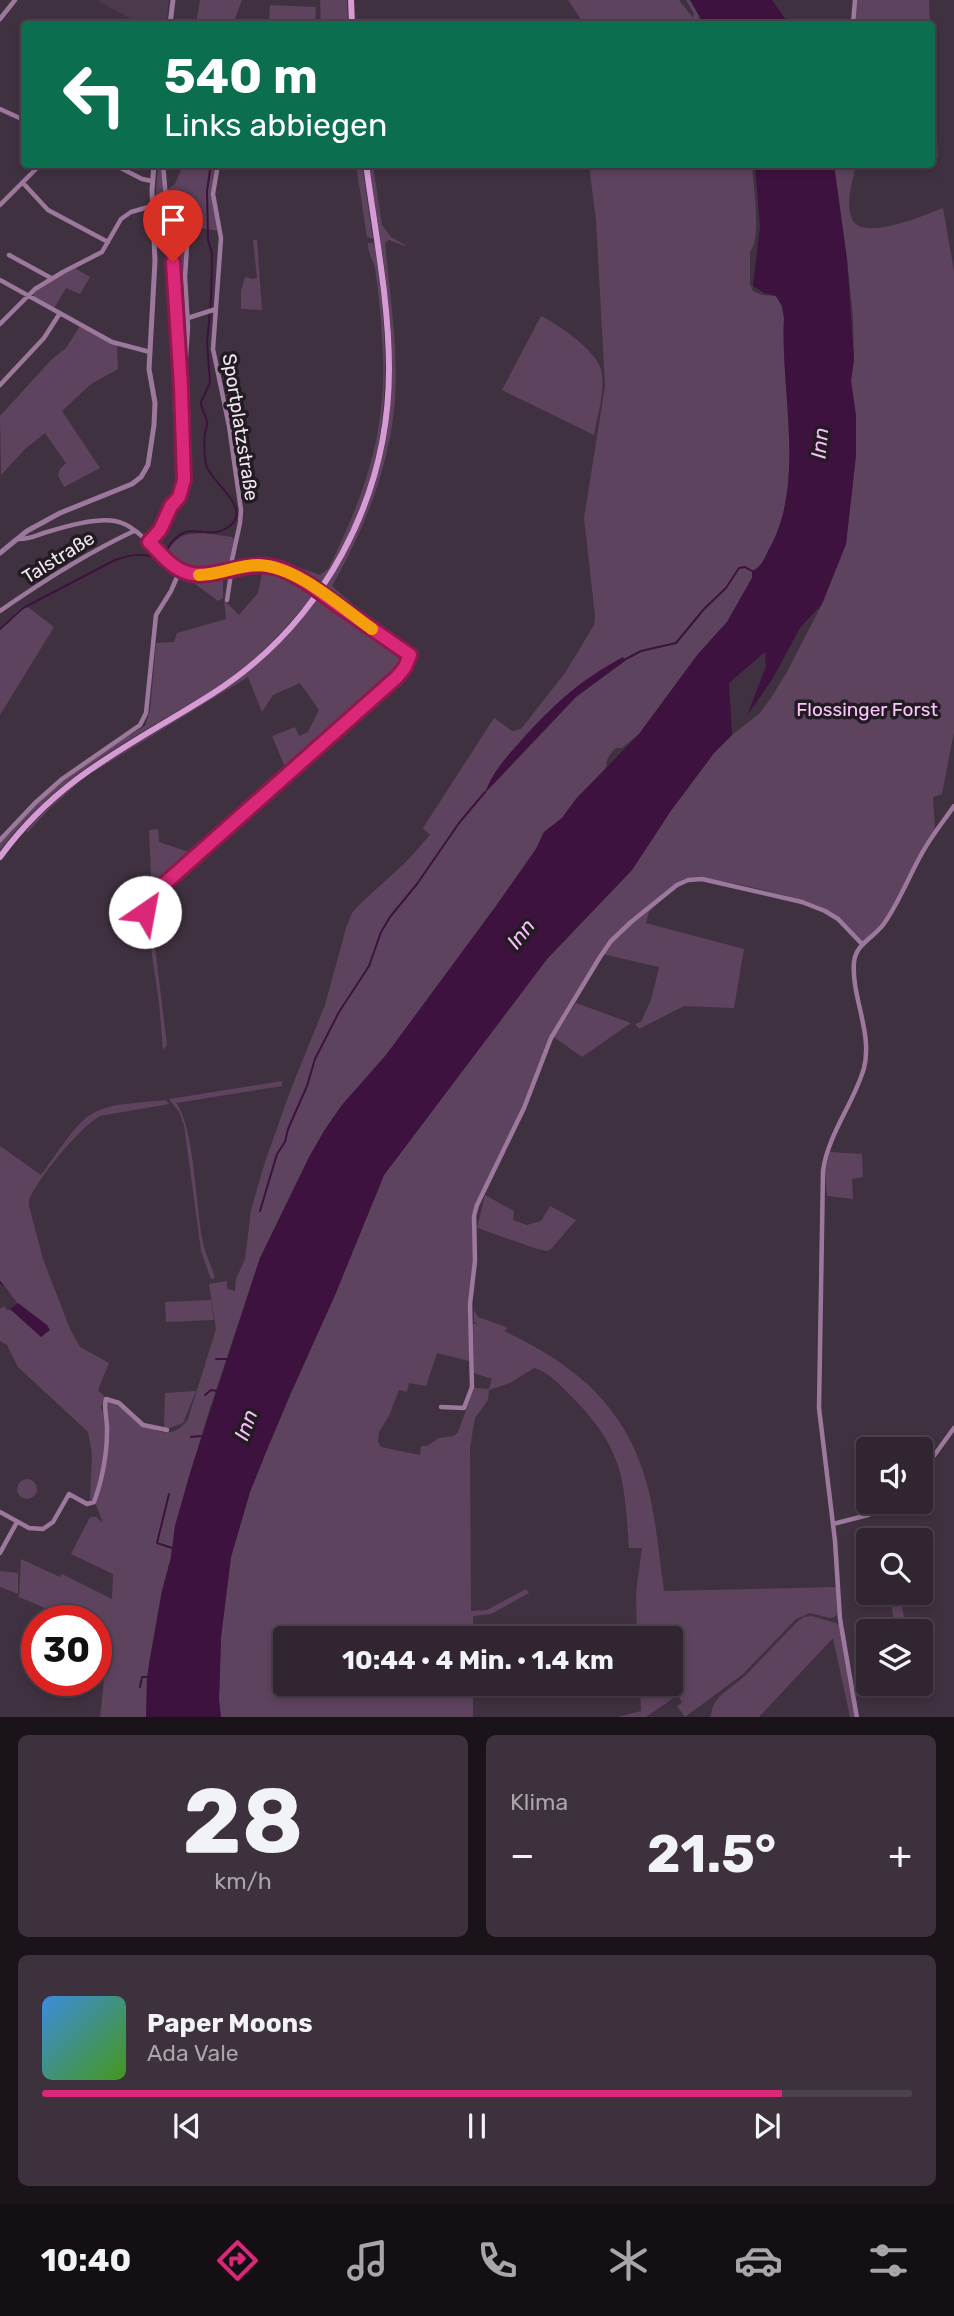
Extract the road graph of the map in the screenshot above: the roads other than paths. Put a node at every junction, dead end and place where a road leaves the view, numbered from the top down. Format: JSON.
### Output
{"nodes":[{"id":1,"x":15,"y":0,"type":"edge"},
{"id":2,"x":173,"y":0,"type":"edge"},
{"id":3,"x":351,"y":0,"type":"edge"},
{"id":4,"x":855,"y":0,"type":"edge"},
{"id":5,"x":0,"y":19,"type":"edge"},
{"id":6,"x":170,"y":21,"type":"edge"},
{"id":7,"x":352,"y":21,"type":"edge"},
{"id":8,"x":853,"y":21,"type":"edge"},
{"id":9,"x":0,"y":109,"type":"edge"},
{"id":10,"x":21,"y":119,"type":"edge"},
{"id":11,"x":37,"y":168,"type":"edge"},
{"id":12,"x":120,"y":168,"type":"edge"},
{"id":13,"x":154,"y":168,"type":"edge"},
{"id":14,"x":163,"y":168,"type":"edge"},
{"id":15,"x":217,"y":168,"type":"edge"},
{"id":16,"x":367,"y":168,"type":"edge"},
{"id":17,"x":152,"y":181,"type":"junction"},
{"id":18,"x":23,"y":183,"type":"junction"},
{"id":19,"x":0,"y":205,"type":"edge"},
{"id":20,"x":152,"y":206,"type":"junction"},
{"id":21,"x":188,"y":229,"type":"dead end"},
{"id":22,"x":108,"y":242,"type":"junction"},
{"id":23,"x":9,"y":256,"type":"dead end"},
{"id":24,"x":51,"y":278,"type":"junction"},
{"id":25,"x":0,"y":280,"type":"edge"},
{"id":26,"x":27,"y":295,"type":"junction"},
{"id":27,"x":215,"y":309,"type":"junction"},
{"id":28,"x":60,"y":313,"type":"junction"},
{"id":29,"x":188,"y":318,"type":"junction"},
{"id":30,"x":0,"y":324,"type":"edge"},
{"id":31,"x":150,"y":352,"type":"junction"},
{"id":32,"x":0,"y":385,"type":"edge"},
{"id":33,"x":181,"y":387,"type":"junction"},
{"id":34,"x":134,"y":531,"type":"junction"},
{"id":35,"x":16,"y":539,"type":"junction"},
{"id":36,"x":149,"y":542,"type":"junction"},
{"id":37,"x":1,"y":550,"type":"edge"},
{"id":38,"x":230,"y":569,"type":"junction"},
{"id":39,"x":180,"y":570,"type":"junction"},
{"id":40,"x":227,"y":600,"type":"dead end"},
{"id":41,"x":0,"y":611,"type":"edge"},
{"id":42,"x":954,"y":806,"type":"edge"},
{"id":43,"x":0,"y":840,"type":"edge"},
{"id":44,"x":0,"y":858,"type":"edge"},
{"id":45,"x":145,"y":912,"type":"dead end"},
{"id":46,"x":862,"y":944,"type":"junction"},
{"id":47,"x":441,"y":1407,"type":"dead end"},
{"id":48,"x":954,"y":1428,"type":"edge"},
{"id":49,"x":167,"y":1430,"type":"dead end"},
{"id":50,"x":933,"y":1457,"type":"edge"},
{"id":51,"x":0,"y":1512,"type":"edge"},
{"id":52,"x":870,"y":1514,"type":"edge"},
{"id":53,"x":17,"y":1522,"type":"junction"},
{"id":54,"x":833,"y":1524,"type":"junction"},
{"id":55,"x":0,"y":1553,"type":"edge"},
{"id":56,"x":857,"y":1717,"type":"edge"}],
"edges":[{"from":1,"to":5,"type":"street"},
{"from":2,"to":6,"type":"street"},
{"from":3,"to":7,"type":"main road"},
{"from":4,"to":8,"type":"street"},
{"from":9,"to":10,"type":"street"},
{"from":11,"to":18,"type":"street"},
{"from":12,"to":17,"type":"street"},
{"from":13,"to":17,"type":"street"},
{"from":14,"to":33,"type":"street"},
{"from":15,"to":27,"type":"street","name":"Sportplatzstraße"},
{"from":16,"to":44,"type":"main road"},
{"from":17,"to":20,"type":"street"},
{"from":18,"to":19,"type":"street"},
{"from":18,"to":22,"type":"street"},
{"from":20,"to":22,"type":"street"},
{"from":20,"to":31,"type":"street"},
{"from":21,"to":29,"type":"street"},
{"from":22,"to":24,"type":"street"},
{"from":23,"to":24,"type":"street"},
{"from":24,"to":26,"type":"street"},
{"from":25,"to":26,"type":"street"},
{"from":26,"to":28,"type":"street"},
{"from":26,"to":30,"type":"street"},
{"from":27,"to":29,"type":"street"},
{"from":27,"to":38,"type":"street","name":"Sportplatzstraße"},
{"from":28,"to":31,"type":"street"},
{"from":28,"to":32,"type":"street"},
{"from":29,"to":33,"type":"street"},
{"from":31,"to":35,"type":"street"},
{"from":33,"to":36,"type":"street"},
{"from":34,"to":35,"type":"street"},
{"from":34,"to":36,"type":"street"},
{"from":34,"to":41,"type":"street","name":"Talstraße"},
{"from":35,"to":37,"type":"street"},
{"from":36,"to":39,"type":"street"},
{"from":38,"to":39,"type":"street"},
{"from":38,"to":40,"type":"street","name":"Sportplatzstraße"},
{"from":38,"to":45,"type":"street"},
{"from":39,"to":43,"type":"street"},
{"from":42,"to":46,"type":"street"},
{"from":46,"to":47,"type":"street"},
{"from":46,"to":54,"type":"street"},
{"from":48,"to":50,"type":"street"},
{"from":49,"to":53,"type":"street"},
{"from":51,"to":53,"type":"street"},
{"from":52,"to":54,"type":"street"},
{"from":53,"to":55,"type":"street"},
{"from":54,"to":56,"type":"street"}]}
